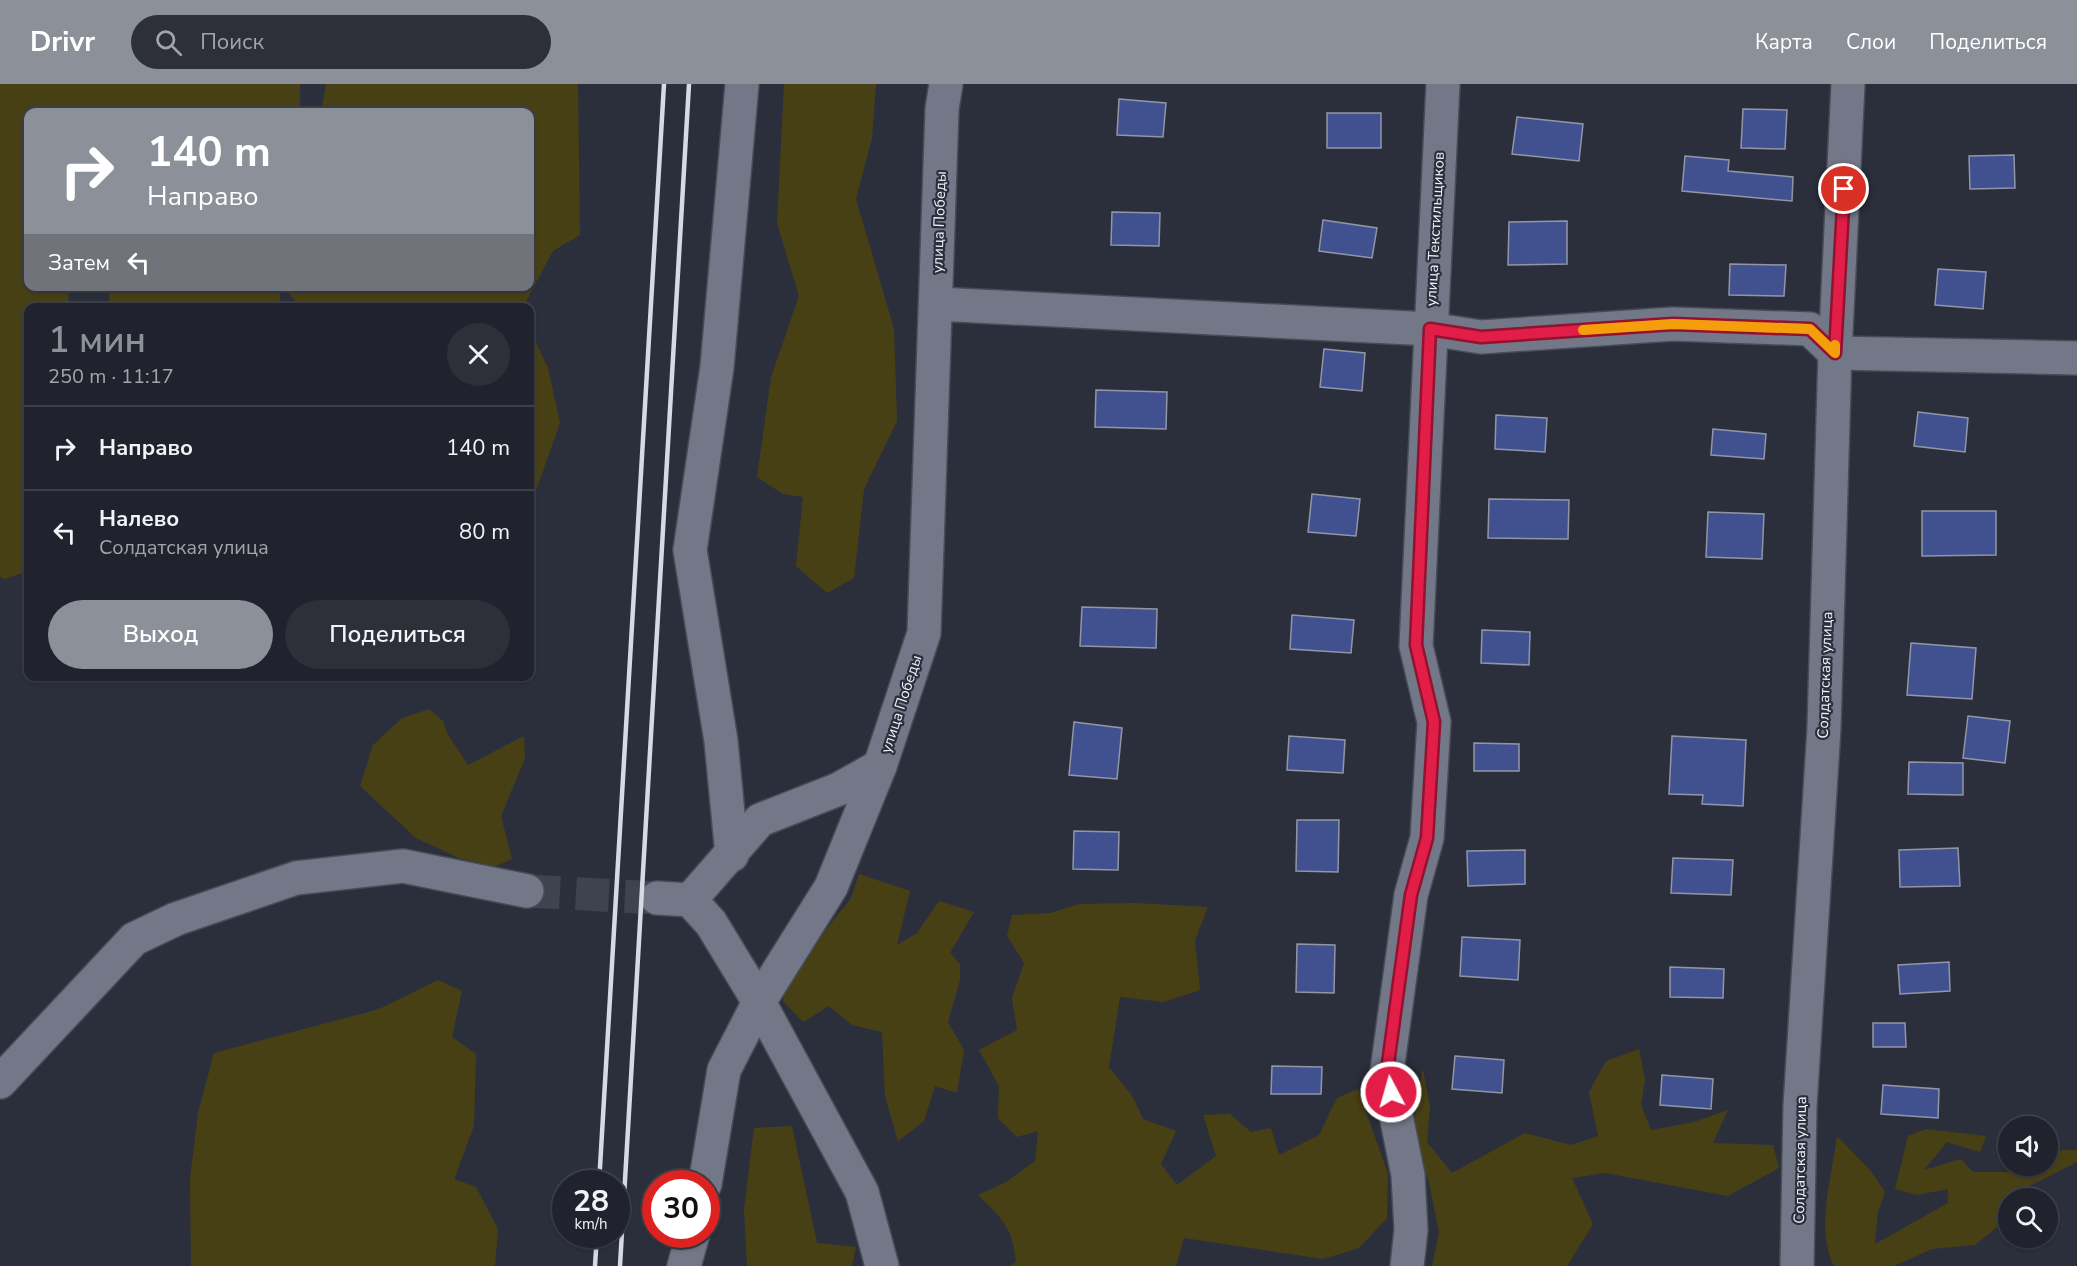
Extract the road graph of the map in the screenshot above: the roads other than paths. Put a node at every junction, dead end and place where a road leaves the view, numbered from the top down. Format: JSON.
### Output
{"nodes":[{"id":1,"x":742,"y":84,"type":"edge"},
{"id":2,"x":946,"y":84,"type":"edge"},
{"id":3,"x":1443,"y":84,"type":"edge"},
{"id":4,"x":1848,"y":84,"type":"edge"},
{"id":5,"x":937,"y":304,"type":"junction"},
{"id":6,"x":1430,"y":329,"type":"junction"},
{"id":7,"x":1835,"y":353,"type":"junction"},
{"id":8,"x":2077,"y":358,"type":"edge"},
{"id":9,"x":880,"y":766,"type":"junction"},
{"id":10,"x":732,"y":855,"type":"junction"},
{"id":11,"x":527,"y":891,"type":"tunnel mouth"},
{"id":12,"x":657,"y":898,"type":"tunnel mouth"},
{"id":13,"x":690,"y":900,"type":"junction"},
{"id":14,"x":759,"y":1002,"type":"junction"},
{"id":15,"x":0,"y":1082,"type":"edge"},
{"id":16,"x":707,"y":1170,"type":"edge"},
{"id":17,"x":689,"y":1248,"type":"edge"},
{"id":18,"x":684,"y":1266,"type":"edge"},
{"id":19,"x":882,"y":1266,"type":"edge"},
{"id":20,"x":1407,"y":1266,"type":"edge"},
{"id":21,"x":1797,"y":1266,"type":"edge"}],
"edges":[{"from":1,"to":10,"type":"street"},
{"from":2,"to":5,"type":"street","name":"улица Победы"},
{"from":3,"to":6,"type":"street","name":"улица Текстильщиков"},
{"from":4,"to":7,"type":"street","name":"Солдатская улица"},
{"from":5,"to":6,"type":"street"},
{"from":5,"to":9,"type":"street","name":"улица Победы"},
{"from":6,"to":7,"type":"street"},
{"from":6,"to":20,"type":"street","name":"улица Текстильщиков"},
{"from":7,"to":8,"type":"street"},
{"from":7,"to":21,"type":"street","name":"Солдатская улица"},
{"from":9,"to":10,"type":"street"},
{"from":9,"to":14,"type":"street","name":"улица Победы"},
{"from":10,"to":13,"type":"street"},
{"from":11,"to":15,"type":"street"},
{"from":12,"to":13,"type":"street"},
{"from":13,"to":14,"type":"street"},
{"from":14,"to":16,"type":"street","name":"улица Победы"},
{"from":14,"to":19,"type":"street"},
{"from":17,"to":18,"type":"street"}]}
